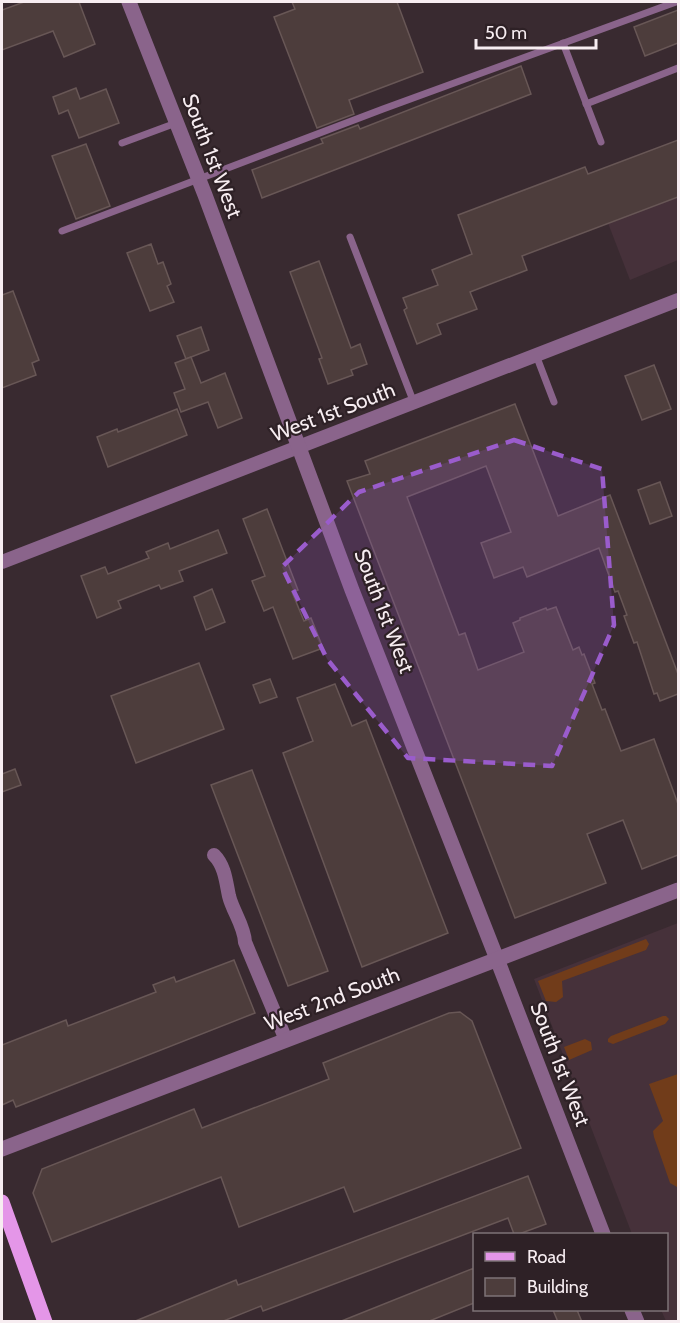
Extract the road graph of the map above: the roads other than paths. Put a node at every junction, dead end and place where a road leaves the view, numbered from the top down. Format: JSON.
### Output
{"nodes":[{"id":1,"x":129,"y":2,"type":"edge"},
{"id":2,"x":676,"y":2,"type":"edge"},
{"id":3,"x":563,"y":43,"type":"junction"},
{"id":4,"x":678,"y":68,"type":"edge"},
{"id":5,"x":586,"y":104,"type":"junction"},
{"id":6,"x":177,"y":122,"type":"junction"},
{"id":7,"x":601,"y":141,"type":"dead end"},
{"id":8,"x":122,"y":143,"type":"dead end"},
{"id":9,"x":199,"y":178,"type":"junction"},
{"id":10,"x":62,"y":231,"type":"dead end"},
{"id":11,"x":350,"y":237,"type":"dead end"},
{"id":12,"x":678,"y":300,"type":"edge"},
{"id":13,"x":537,"y":355,"type":"junction"},
{"id":14,"x":554,"y":402,"type":"dead end"},
{"id":15,"x":414,"y":403,"type":"junction"},
{"id":16,"x":301,"y":447,"type":"junction"},
{"id":17,"x":2,"y":561,"type":"edge"},
{"id":18,"x":214,"y":855,"type":"dead end"},
{"id":19,"x":678,"y":890,"type":"edge"},
{"id":20,"x":497,"y":958,"type":"junction"},
{"id":21,"x":286,"y":1040,"type":"junction"},
{"id":22,"x":2,"y":1149,"type":"edge"},
{"id":23,"x":2,"y":1202,"type":"edge"},
{"id":24,"x":603,"y":1233,"type":"edge"},
{"id":25,"x":45,"y":1322,"type":"edge"}],
"edges":[{"from":1,"to":6,"type":"street","name":"South 1st West"},
{"from":2,"to":3,"type":"lane"},
{"from":3,"to":5,"type":"lane"},
{"from":3,"to":9,"type":"lane"},
{"from":4,"to":5,"type":"lane"},
{"from":5,"to":7,"type":"lane"},
{"from":6,"to":8,"type":"lane"},
{"from":6,"to":9,"type":"street","name":"South 1st West"},
{"from":9,"to":10,"type":"lane"},
{"from":9,"to":16,"type":"street","name":"South 1st West"},
{"from":11,"to":15,"type":"lane"},
{"from":12,"to":13,"type":"street","name":"West 1st South"},
{"from":13,"to":14,"type":"lane"},
{"from":13,"to":15,"type":"street","name":"West 1st South"},
{"from":15,"to":16,"type":"street","name":"West 1st South"},
{"from":16,"to":17,"type":"street","name":"West 1st South"},
{"from":16,"to":20,"type":"street","name":"South 1st West"},
{"from":18,"to":21,"type":"street"},
{"from":19,"to":20,"type":"street","name":"West 2nd South"},
{"from":20,"to":21,"type":"street","name":"West 2nd South"},
{"from":20,"to":24,"type":"street","name":"South 1st West"},
{"from":21,"to":22,"type":"street","name":"West 2nd South"},
{"from":23,"to":25,"type":"main road"}]}
